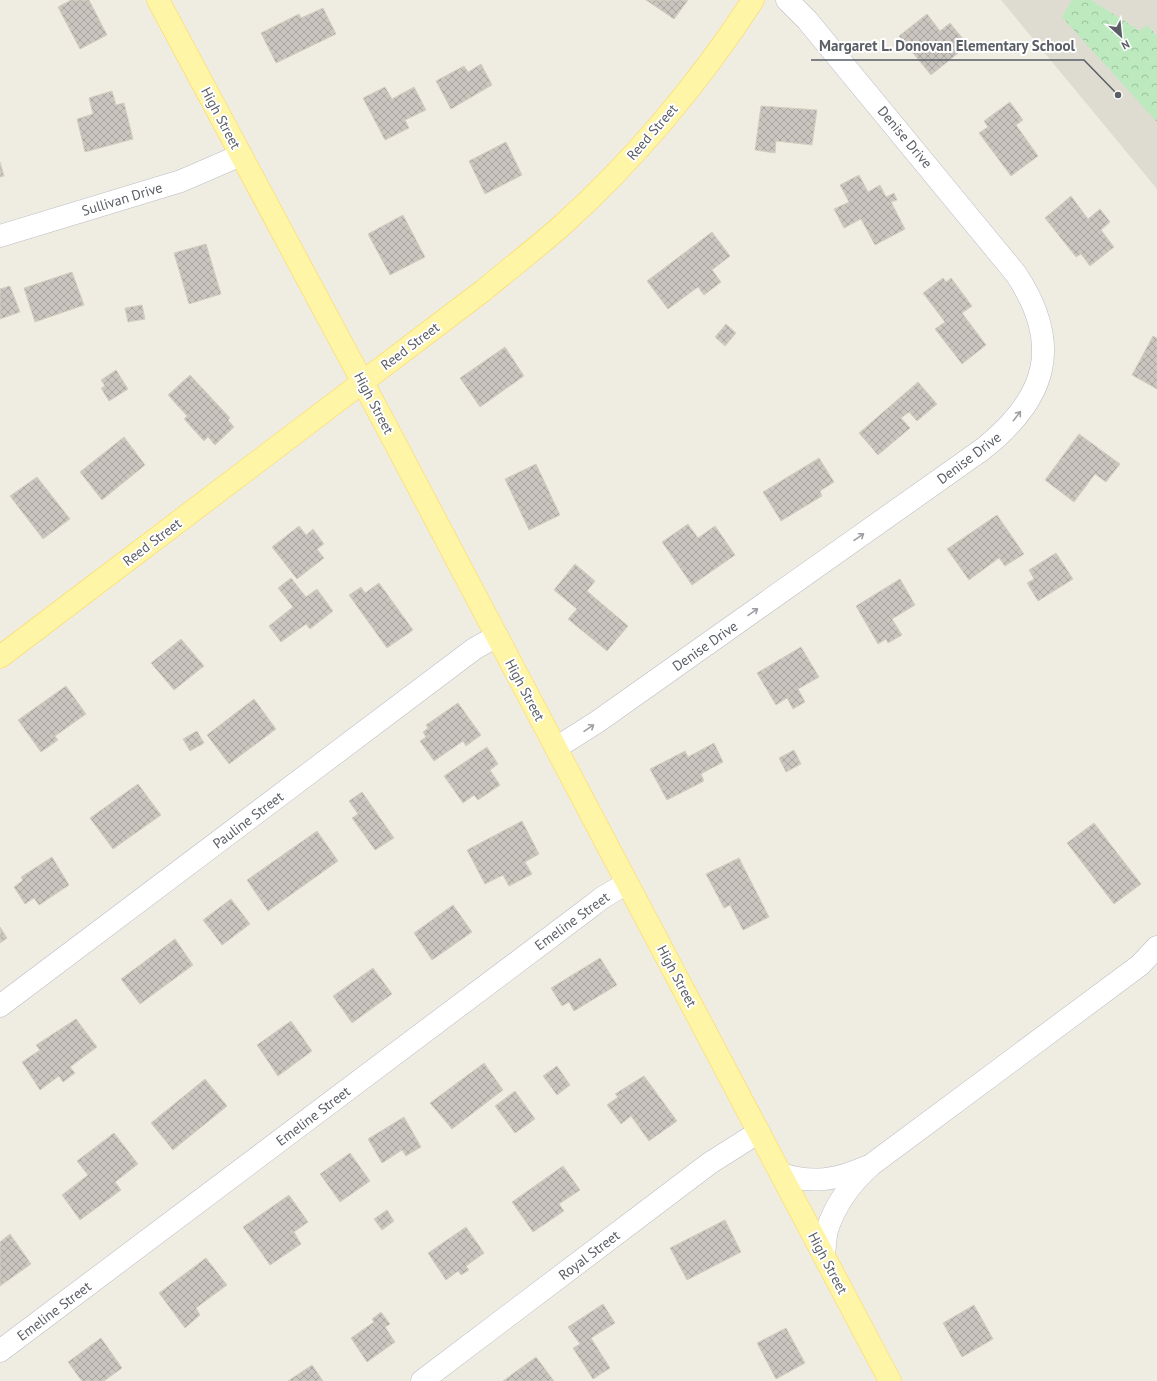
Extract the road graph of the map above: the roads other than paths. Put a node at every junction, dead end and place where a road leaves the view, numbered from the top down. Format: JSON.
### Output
{"nodes":[{"id":1,"x":158,"y":0,"type":"edge"},
{"id":2,"x":753,"y":0,"type":"edge"},
{"id":3,"x":788,"y":0,"type":"edge"},
{"id":4,"x":241,"y":155,"type":"junction"},
{"id":5,"x":0,"y":236,"type":"edge"},
{"id":6,"x":363,"y":382,"type":"junction"},
{"id":7,"x":497,"y":636,"type":"junction"},
{"id":8,"x":0,"y":657,"type":"edge"},
{"id":9,"x":556,"y":748,"type":"junction"},
{"id":10,"x":627,"y":883,"type":"junction"},
{"id":11,"x":1157,"y":947,"type":"edge"},
{"id":12,"x":0,"y":1006,"type":"edge"},
{"id":13,"x":759,"y":1132,"type":"junction"},
{"id":14,"x":871,"y":1164,"type":"junction"},
{"id":15,"x":781,"y":1174,"type":"junction"},
{"id":16,"x":824,"y":1255,"type":"junction"},
{"id":17,"x":0,"y":1351,"type":"edge"},
{"id":18,"x":887,"y":1380,"type":"edge"},
{"id":19,"x":422,"y":1381,"type":"edge"}],
"edges":[{"from":1,"to":4,"type":"main road","name":"High Street"},
{"from":2,"to":6,"type":"main road","name":"Reed Street"},
{"from":9,"to":3,"type":"street","name":"Denise Drive","one_way":true},
{"from":4,"to":5,"type":"street","name":"Sullivan Drive"},
{"from":4,"to":6,"type":"main road","name":"High Street"},
{"from":6,"to":7,"type":"main road","name":"High Street"},
{"from":6,"to":8,"type":"main road","name":"Reed Street"},
{"from":7,"to":9,"type":"main road","name":"High Street"},
{"from":7,"to":12,"type":"street","name":"Pauline Street"},
{"from":9,"to":10,"type":"main road","name":"High Street"},
{"from":10,"to":13,"type":"main road","name":"High Street"},
{"from":10,"to":17,"type":"street","name":"Emeline Street"},
{"from":11,"to":14,"type":"street"},
{"from":13,"to":15,"type":"main road","name":"High Street"},
{"from":13,"to":19,"type":"street","name":"Royal Street"},
{"from":14,"to":15,"type":"street"},
{"from":14,"to":16,"type":"street"},
{"from":15,"to":16,"type":"main road","name":"High Street"},
{"from":16,"to":18,"type":"main road","name":"High Street"}]}
